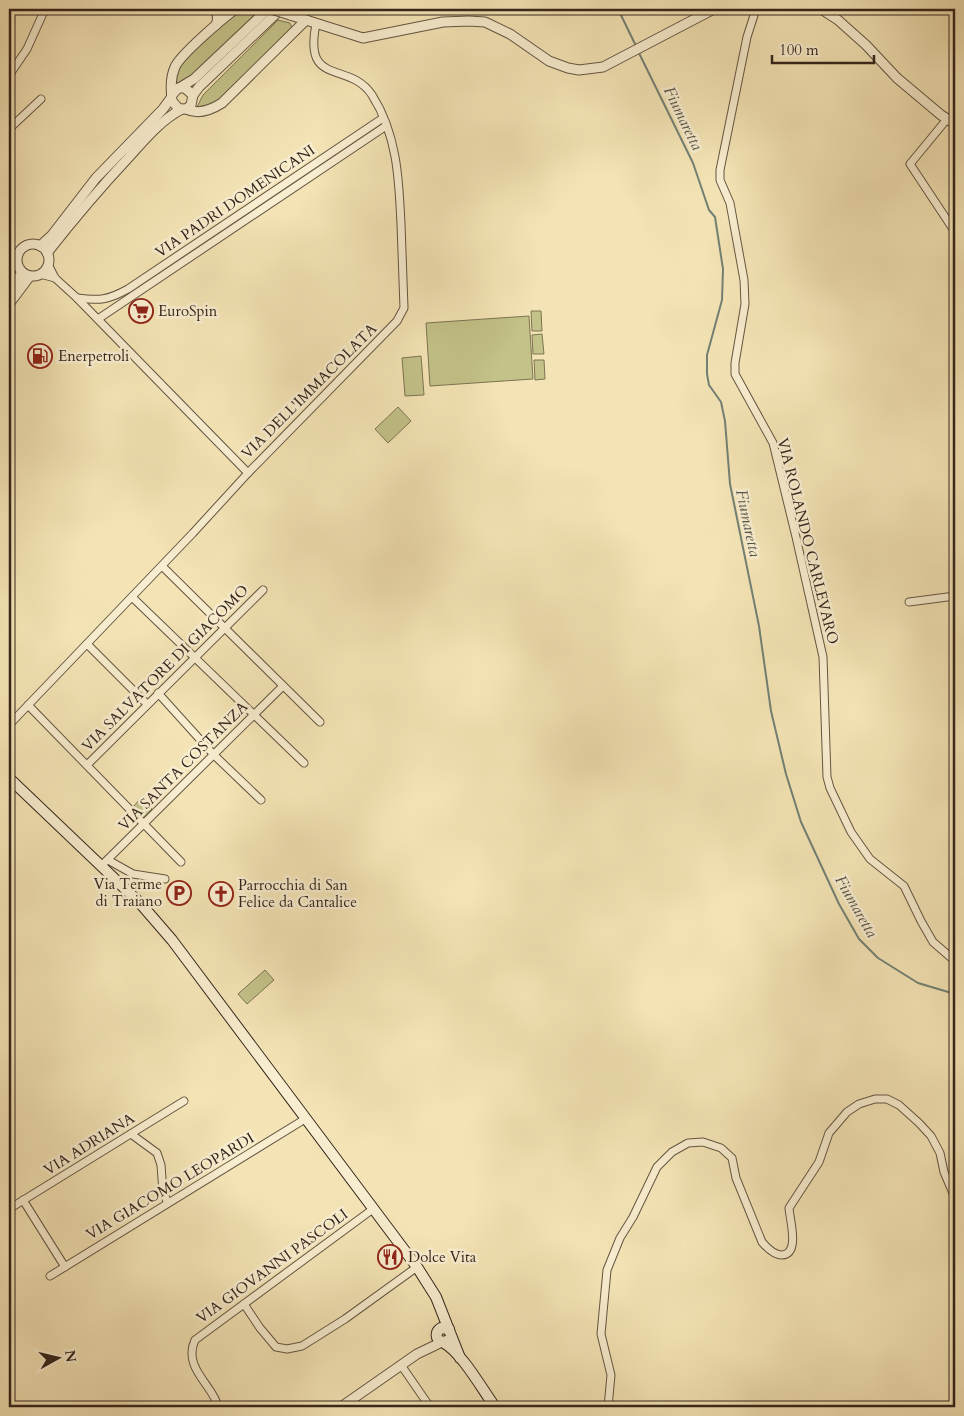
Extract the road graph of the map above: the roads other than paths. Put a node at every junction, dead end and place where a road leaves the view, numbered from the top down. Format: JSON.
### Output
{"nodes":[{"id":1,"x":45,"y":9,"type":"edge"},
{"id":2,"x":213,"y":9,"type":"edge"},
{"id":3,"x":236,"y":9,"type":"edge"},
{"id":4,"x":270,"y":9,"type":"edge"},
{"id":5,"x":281,"y":9,"type":"edge"},
{"id":6,"x":714,"y":9,"type":"edge"},
{"id":7,"x":756,"y":9,"type":"edge"},
{"id":8,"x":821,"y":9,"type":"edge"},
{"id":9,"x":306,"y":20,"type":"junction"},
{"id":10,"x":316,"y":24,"type":"junction"},
{"id":11,"x":216,"y":25,"type":"junction"},
{"id":12,"x":10,"y":70,"type":"edge"},
{"id":13,"x":174,"y":94,"type":"junction"},
{"id":14,"x":192,"y":95,"type":"junction"},
{"id":15,"x":41,"y":99,"type":"dead end"},
{"id":16,"x":184,"y":109,"type":"junction"},
{"id":17,"x":383,"y":118,"type":"junction"},
{"id":18,"x":951,"y":122,"type":"edge"},
{"id":19,"x":386,"y":126,"type":"junction"},
{"id":20,"x":9,"y":129,"type":"edge"},
{"id":21,"x":955,"y":232,"type":"edge"},
{"id":22,"x":43,"y":250,"type":"junction"},
{"id":23,"x":48,"y":264,"type":"junction"},
{"id":24,"x":17,"y":265,"type":"edge"},
{"id":25,"x":9,"y":272,"type":"edge"},
{"id":26,"x":40,"y":274,"type":"junction"},
{"id":27,"x":55,"y":278,"type":"junction"},
{"id":28,"x":9,"y":290,"type":"edge"},
{"id":29,"x":77,"y":298,"type":"junction"},
{"id":30,"x":99,"y":300,"type":"junction"},
{"id":31,"x":9,"y":304,"type":"edge"},
{"id":32,"x":106,"y":312,"type":"junction"},
{"id":33,"x":92,"y":313,"type":"junction"},
{"id":34,"x":98,"y":319,"type":"junction"},
{"id":35,"x":248,"y":473,"type":"junction"},
{"id":36,"x":162,"y":566,"type":"junction"},
{"id":37,"x":263,"y":590,"type":"dead end"},
{"id":38,"x":955,"y":596,"type":"edge"},
{"id":39,"x":132,"y":597,"type":"junction"},
{"id":40,"x":909,"y":602,"type":"dead end"},
{"id":41,"x":224,"y":628,"type":"junction"},
{"id":42,"x":87,"y":644,"type":"junction"},
{"id":43,"x":194,"y":658,"type":"junction"},
{"id":44,"x":283,"y":686,"type":"junction"},
{"id":45,"x":158,"y":694,"type":"junction"},
{"id":46,"x":147,"y":704,"type":"junction"},
{"id":47,"x":28,"y":705,"type":"junction"},
{"id":48,"x":254,"y":714,"type":"junction"},
{"id":49,"x":320,"y":722,"type":"dead end"},
{"id":50,"x":9,"y":725,"type":"edge"},
{"id":51,"x":214,"y":755,"type":"junction"},
{"id":52,"x":304,"y":763,"type":"dead end"},
{"id":53,"x":87,"y":765,"type":"junction"},
{"id":54,"x":9,"y":778,"type":"edge"},
{"id":55,"x":261,"y":800,"type":"dead end"},
{"id":56,"x":145,"y":824,"type":"junction"},
{"id":57,"x":181,"y":862,"type":"dead end"},
{"id":58,"x":105,"y":863,"type":"junction"},
{"id":59,"x":165,"y":879,"type":"dead end"},
{"id":60,"x":955,"y":961,"type":"edge"},
{"id":61,"x":184,"y":1101,"type":"dead end"},
{"id":62,"x":305,"y":1119,"type":"junction"},
{"id":63,"x":131,"y":1134,"type":"junction"},
{"id":64,"x":955,"y":1198,"type":"edge"},
{"id":65,"x":23,"y":1200,"type":"junction"},
{"id":66,"x":168,"y":1203,"type":"junction"},
{"id":67,"x":9,"y":1209,"type":"edge"},
{"id":68,"x":373,"y":1209,"type":"junction"},
{"id":69,"x":65,"y":1266,"type":"junction"},
{"id":70,"x":417,"y":1268,"type":"junction"},
{"id":71,"x":50,"y":1276,"type":"dead end"},
{"id":72,"x":244,"y":1304,"type":"junction"},
{"id":73,"x":444,"y":1331,"type":"junction"},
{"id":74,"x":443,"y":1342,"type":"junction"},
{"id":75,"x":418,"y":1354,"type":"junction"},
{"id":76,"x":460,"y":1358,"type":"junction"},
{"id":77,"x":401,"y":1365,"type":"junction"},
{"id":78,"x":212,"y":1394,"type":"junction"},
{"id":79,"x":218,"y":1407,"type":"edge"},
{"id":80,"x":225,"y":1407,"type":"edge"},
{"id":81,"x":341,"y":1407,"type":"edge"},
{"id":82,"x":430,"y":1407,"type":"edge"},
{"id":83,"x":495,"y":1407,"type":"edge"},
{"id":84,"x":608,"y":1407,"type":"edge"}],
"edges":[{"from":1,"to":12,"type":"street"},
{"from":2,"to":11,"type":"street"},
{"from":3,"to":11,"type":"street"},
{"from":4,"to":9,"type":"street","bridge":true},
{"from":4,"to":13,"type":"street"},
{"from":5,"to":14,"type":"street"},
{"from":6,"to":10,"type":"street"},
{"from":7,"to":60,"type":"street","name":"VIA ROLANDO CARLEVARO"},
{"from":8,"to":18,"type":"street"},
{"from":9,"to":10,"type":"street"},
{"from":9,"to":16,"type":"street"},
{"from":10,"to":17,"type":"street","name":"VIA DELL'IMMACOLATA"},
{"from":11,"to":13,"type":"street"},
{"from":13,"to":14,"type":"street"},
{"from":13,"to":16,"type":"street"},
{"from":13,"to":22,"type":"street"},
{"from":14,"to":16,"type":"street"},
{"from":15,"to":20,"type":"street"},
{"from":16,"to":22,"type":"street"},
{"from":17,"to":19,"type":"street","name":"VIA DELL'IMMACOLATA"},
{"from":17,"to":30,"type":"street","name":"VIA PADRI DOMENICANI"},
{"from":18,"to":21,"type":"street"},
{"from":19,"to":32,"type":"street","name":"VIA PADRI DOMENICANI"},
{"from":19,"to":35,"type":"street","name":"VIA DELL'IMMACOLATA"},
{"from":22,"to":23,"type":"street"},
{"from":22,"to":24,"type":"street"},
{"from":23,"to":26,"type":"street"},
{"from":23,"to":27,"type":"street"},
{"from":24,"to":26,"type":"street"},
{"from":24,"to":28,"type":"street"},
{"from":24,"to":31,"type":"street"},
{"from":25,"to":28,"type":"street"},
{"from":26,"to":27,"type":"street"},
{"from":27,"to":29,"type":"street"},
{"from":29,"to":30,"type":"street","name":"VIA PADRI DOMENICANI"},
{"from":29,"to":33,"type":"street"},
{"from":30,"to":32,"type":"street"},
{"from":30,"to":33,"type":"street"},
{"from":32,"to":34,"type":"street","name":"VIA PADRI DOMENICANI"},
{"from":33,"to":34,"type":"street"},
{"from":34,"to":35,"type":"street"},
{"from":35,"to":36,"type":"street","name":"VIA DELL'IMMACOLATA"},
{"from":36,"to":39,"type":"street","name":"VIA DELL'IMMACOLATA"},
{"from":36,"to":41,"type":"street"},
{"from":37,"to":41,"type":"street","name":"VIA SALVATORE DI GIACOMO"},
{"from":38,"to":40,"type":"street"},
{"from":39,"to":42,"type":"street","name":"VIA DELL'IMMACOLATA"},
{"from":39,"to":43,"type":"street"},
{"from":41,"to":43,"type":"street","name":"VIA SALVATORE DI GIACOMO"},
{"from":41,"to":44,"type":"street"},
{"from":42,"to":46,"type":"street"},
{"from":42,"to":47,"type":"street","name":"VIA DELL'IMMACOLATA"},
{"from":43,"to":45,"type":"street","name":"VIA SALVATORE DI GIACOMO"},
{"from":43,"to":48,"type":"street"},
{"from":44,"to":48,"type":"street","name":"VIA SANTA COSTANZA"},
{"from":44,"to":49,"type":"street"},
{"from":45,"to":46,"type":"street","name":"VIA SALVATORE DI GIACOMO"},
{"from":45,"to":51,"type":"street"},
{"from":46,"to":53,"type":"street","name":"VIA SALVATORE DI GIACOMO"},
{"from":47,"to":50,"type":"street","name":"VIA DELL'IMMACOLATA"},
{"from":47,"to":53,"type":"street"},
{"from":48,"to":51,"type":"street","name":"VIA SANTA COSTANZA"},
{"from":48,"to":52,"type":"street"},
{"from":51,"to":55,"type":"street"},
{"from":51,"to":56,"type":"street","name":"VIA SANTA COSTANZA"},
{"from":53,"to":56,"type":"street"},
{"from":54,"to":58,"type":"main road"},
{"from":56,"to":57,"type":"street"},
{"from":56,"to":58,"type":"street","name":"VIA SANTA COSTANZA"},
{"from":58,"to":59,"type":"street"},
{"from":58,"to":62,"type":"main road"},
{"from":61,"to":63,"type":"street","name":"VIA ADRIANA"},
{"from":62,"to":66,"type":"street","name":"VIA GIACOMO LEOPARDI"},
{"from":62,"to":68,"type":"main road"},
{"from":63,"to":65,"type":"street","name":"VIA ADRIANA"},
{"from":63,"to":66,"type":"street"},
{"from":64,"to":84,"type":"street"},
{"from":65,"to":67,"type":"street","name":"VIA ADRIANA"},
{"from":65,"to":69,"type":"street"},
{"from":66,"to":69,"type":"street","name":"VIA GIACOMO LEOPARDI"},
{"from":68,"to":70,"type":"main road"},
{"from":68,"to":72,"type":"street","name":"VIA GIOVANNI PASCOLI"},
{"from":69,"to":71,"type":"street","name":"VIA GIACOMO LEOPARDI"},
{"from":70,"to":72,"type":"street"},
{"from":70,"to":73,"type":"main road"},
{"from":72,"to":78,"type":"street","name":"VIA GIOVANNI PASCOLI"},
{"from":73,"to":74,"type":"main road"},
{"from":73,"to":75,"type":"street"},
{"from":73,"to":76,"type":"main road"},
{"from":74,"to":75,"type":"street"},
{"from":74,"to":76,"type":"main road"},
{"from":75,"to":77,"type":"street"},
{"from":76,"to":83,"type":"main road"},
{"from":77,"to":81,"type":"street"},
{"from":77,"to":82,"type":"street"},
{"from":78,"to":79,"type":"street"},
{"from":78,"to":80,"type":"street"}]}
